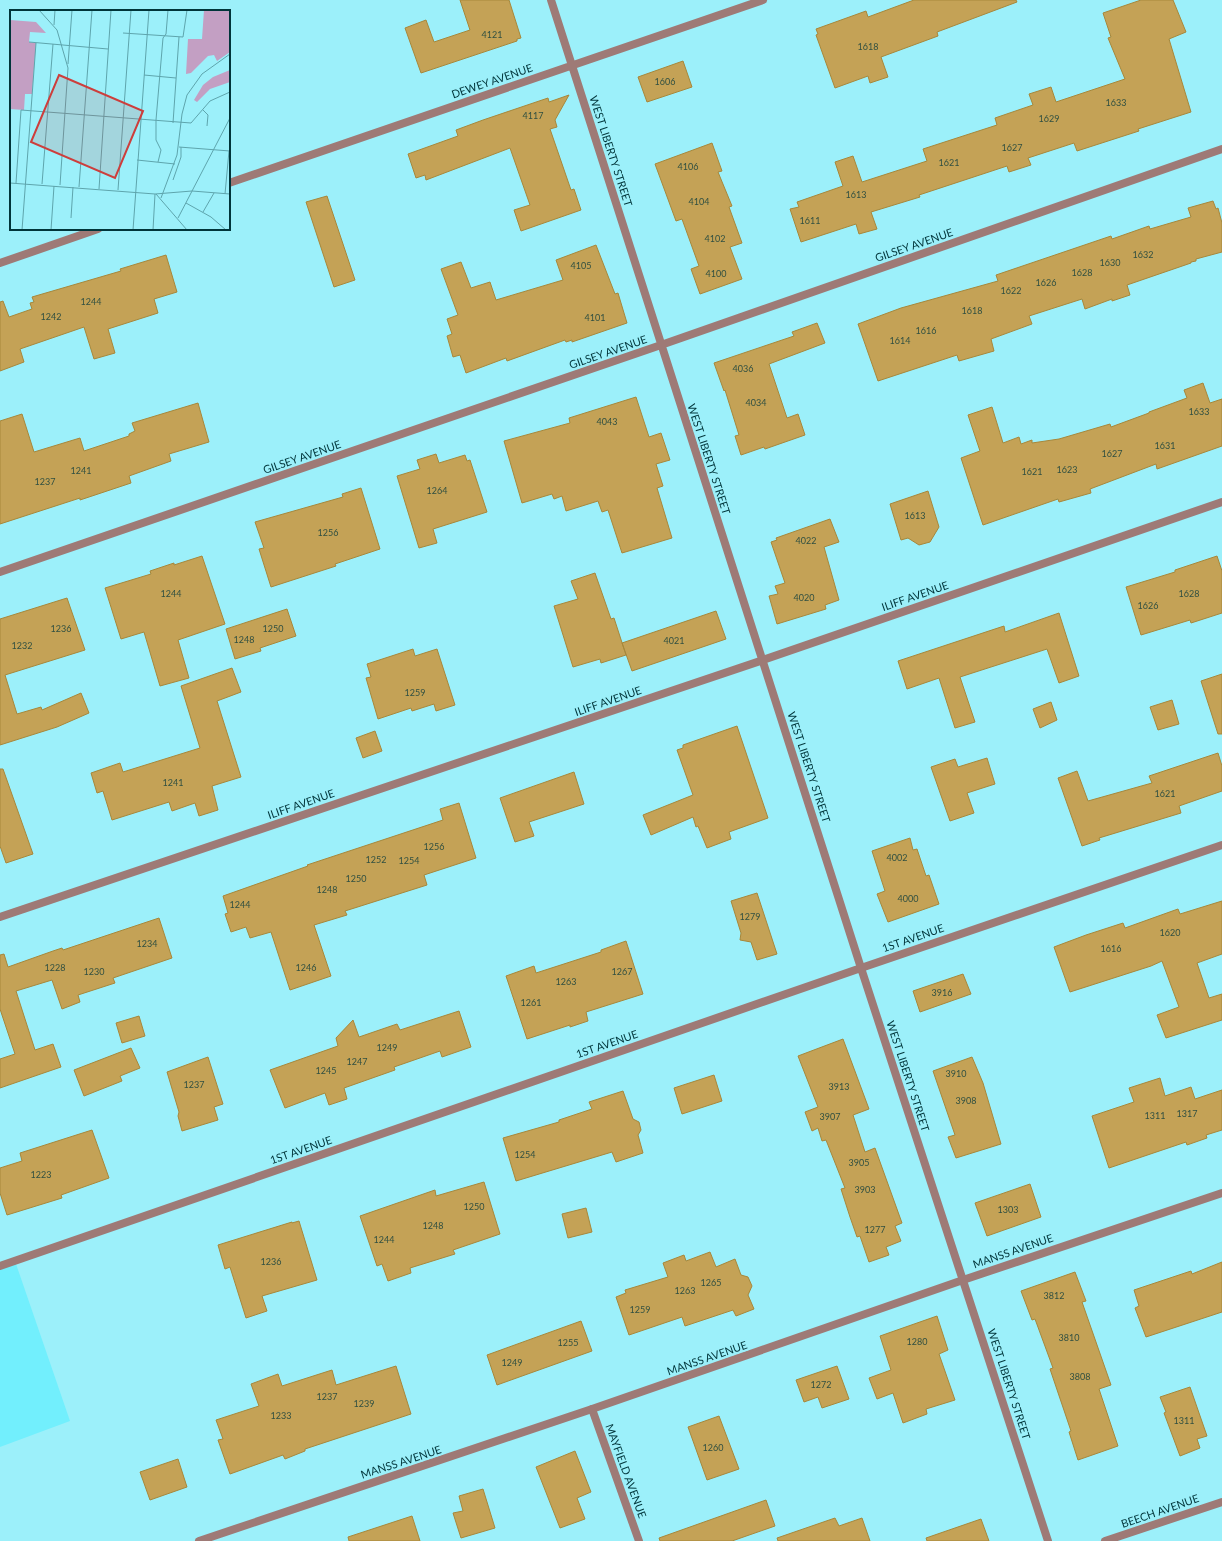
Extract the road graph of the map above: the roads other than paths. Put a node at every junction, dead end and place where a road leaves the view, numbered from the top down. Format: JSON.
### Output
{"nodes":[{"id":1,"x":551,"y":0,"type":"edge"},
{"id":2,"x":763,"y":0,"type":"edge"},
{"id":3,"x":572,"y":65,"type":"junction"},
{"id":4,"x":1222,"y":149,"type":"edge"},
{"id":5,"x":230,"y":184,"type":"edge"},
{"id":6,"x":95,"y":230,"type":"edge"},
{"id":7,"x":0,"y":263,"type":"edge"},
{"id":8,"x":661,"y":345,"type":"junction"},
{"id":9,"x":1222,"y":502,"type":"edge"},
{"id":10,"x":0,"y":572,"type":"edge"},
{"id":11,"x":763,"y":660,"type":"junction"},
{"id":12,"x":1222,"y":845,"type":"edge"},
{"id":13,"x":0,"y":917,"type":"edge"},
{"id":14,"x":861,"y":968,"type":"junction"},
{"id":15,"x":1222,"y":1193,"type":"edge"},
{"id":16,"x":0,"y":1266,"type":"edge"},
{"id":17,"x":963,"y":1280,"type":"junction"},
{"id":18,"x":592,"y":1410,"type":"junction"},
{"id":19,"x":1222,"y":1502,"type":"edge"},
{"id":20,"x":199,"y":1541,"type":"edge"},
{"id":21,"x":639,"y":1541,"type":"edge"},
{"id":22,"x":1048,"y":1541,"type":"edge"},
{"id":23,"x":1105,"y":1541,"type":"edge"}],
"edges":[{"from":1,"to":3,"type":"street","name":"WEST LIBERTY STREET"},
{"from":2,"to":3,"type":"street","name":"DEWEY AVENUE"},
{"from":3,"to":5,"type":"street","name":"DEWEY AVENUE"},
{"from":3,"to":8,"type":"street","name":"WEST LIBERTY STREET"},
{"from":4,"to":8,"type":"street","name":"GILSEY AVENUE"},
{"from":6,"to":7,"type":"street"},
{"from":8,"to":10,"type":"street","name":"GILSEY AVENUE"},
{"from":8,"to":11,"type":"street","name":"WEST LIBERTY STREET"},
{"from":9,"to":11,"type":"street","name":"ILIFF AVENUE"},
{"from":11,"to":13,"type":"street","name":"ILIFF AVENUE"},
{"from":11,"to":14,"type":"street","name":"WEST LIBERTY STREET"},
{"from":12,"to":14,"type":"street","name":"1ST AVENUE"},
{"from":14,"to":16,"type":"street","name":"1ST AVENUE"},
{"from":14,"to":17,"type":"street","name":"WEST LIBERTY STREET"},
{"from":15,"to":17,"type":"street","name":"MANSS AVENUE"},
{"from":17,"to":18,"type":"street","name":"MANSS AVENUE"},
{"from":17,"to":22,"type":"street","name":"WEST LIBERTY STREET"},
{"from":18,"to":20,"type":"street","name":"MANSS AVENUE"},
{"from":18,"to":21,"type":"street","name":"MAYFIELD AVENUE"},
{"from":19,"to":23,"type":"street","name":"BEECH AVENUE"}]}
